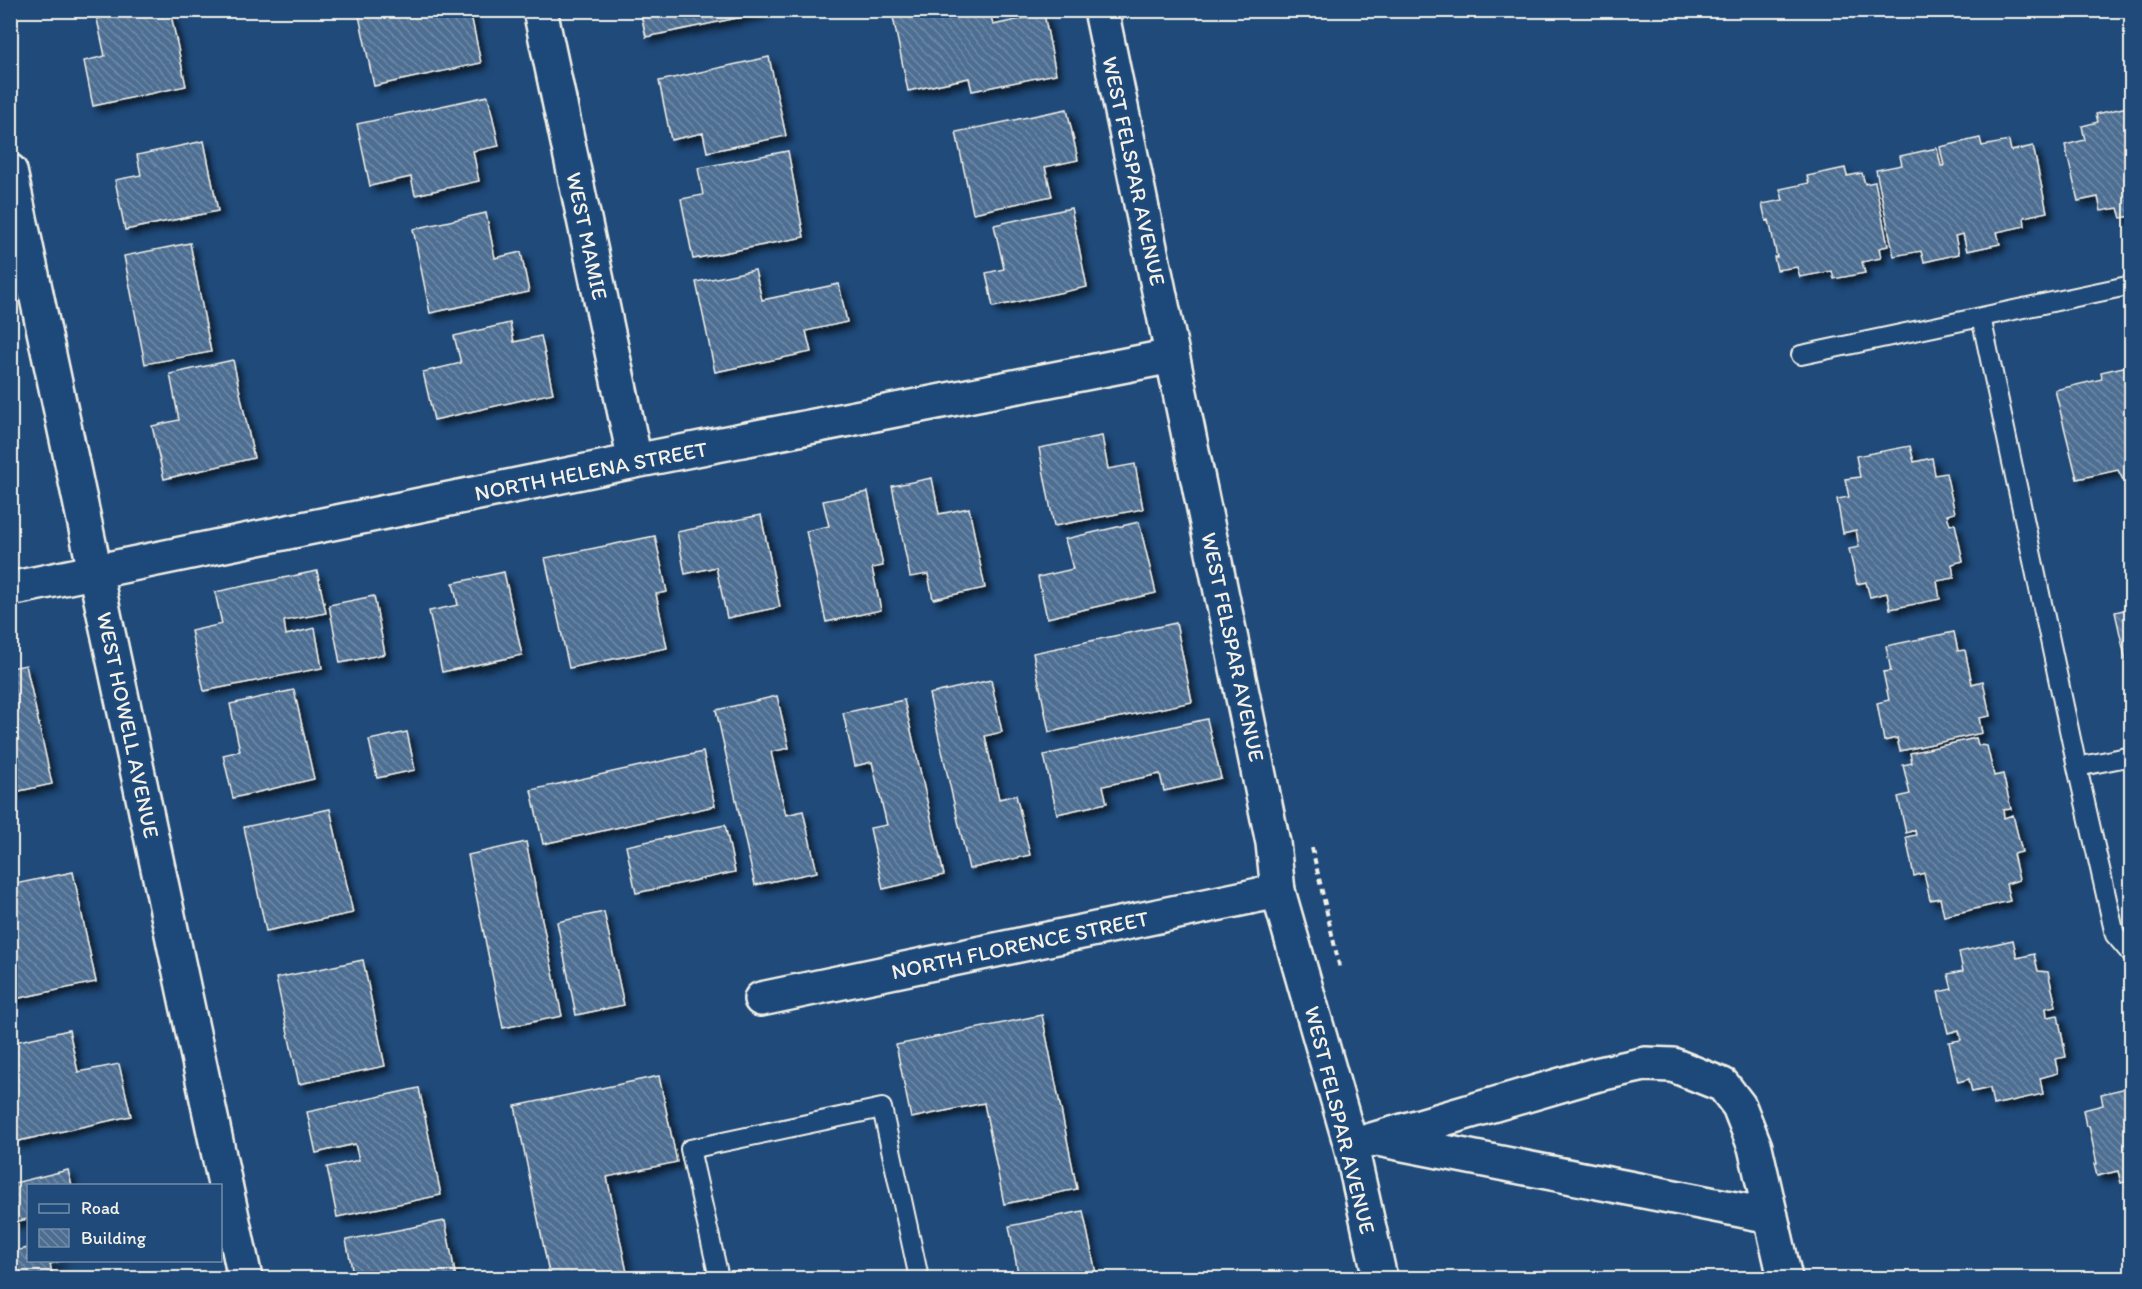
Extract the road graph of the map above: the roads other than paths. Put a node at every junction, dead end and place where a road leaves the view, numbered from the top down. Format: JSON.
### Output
{"nodes":[{"id":1,"x":540,"y":10,"type":"edge"},
{"id":2,"x":1101,"y":10,"type":"edge"},
{"id":3,"x":10,"y":171,"type":"edge"},
{"id":4,"x":2132,"y":285,"type":"edge"},
{"id":5,"x":1982,"y":317,"type":"junction"},
{"id":6,"x":1801,"y":355,"type":"dead end"},
{"id":7,"x":1172,"y":356,"type":"junction"},
{"id":8,"x":635,"y":462,"type":"junction"},
{"id":9,"x":96,"y":572,"type":"junction"},
{"id":10,"x":10,"y":589,"type":"edge"},
{"id":11,"x":2132,"y":756,"type":"edge"},
{"id":12,"x":2077,"y":767,"type":"junction"},
{"id":13,"x":1278,"y":891,"type":"junction"},
{"id":14,"x":2132,"y":955,"type":"edge"},
{"id":15,"x":761,"y":999,"type":"dead end"},
{"id":16,"x":1362,"y":1142,"type":"junction"},
{"id":17,"x":1771,"y":1216,"type":"junction"},
{"id":18,"x":245,"y":1278,"type":"edge"},
{"id":19,"x":718,"y":1278,"type":"edge"},
{"id":20,"x":919,"y":1278,"type":"edge"},
{"id":21,"x":1380,"y":1278,"type":"edge"},
{"id":22,"x":1785,"y":1278,"type":"edge"}],
"edges":[{"from":1,"to":8,"type":"street","name":"WEST MAMIE"},
{"from":2,"to":7,"type":"street","name":"WEST FELSPAR AVENUE"},
{"from":3,"to":9,"type":"street","name":"WEST HOWELL AVENUE"},
{"from":4,"to":5,"type":"lane"},
{"from":5,"to":6,"type":"lane"},
{"from":5,"to":12,"type":"lane"},
{"from":7,"to":8,"type":"street","name":"NORTH HELENA STREET"},
{"from":7,"to":13,"type":"street","name":"WEST FELSPAR AVENUE"},
{"from":8,"to":9,"type":"street","name":"NORTH HELENA STREET"},
{"from":9,"to":10,"type":"street","name":"NORTH HELENA STREET"},
{"from":9,"to":18,"type":"street","name":"WEST HOWELL AVENUE"},
{"from":11,"to":12,"type":"lane"},
{"from":12,"to":14,"type":"lane"},
{"from":13,"to":15,"type":"street","name":"NORTH FLORENCE STREET"},
{"from":13,"to":16,"type":"street","name":"WEST FELSPAR AVENUE"},
{"from":16,"to":17,"type":"street"},
{"from":16,"to":17,"type":"street"},
{"from":16,"to":21,"type":"street","name":"WEST FELSPAR AVENUE"},
{"from":17,"to":22,"type":"street"},
{"from":19,"to":20,"type":"lane"}]}
